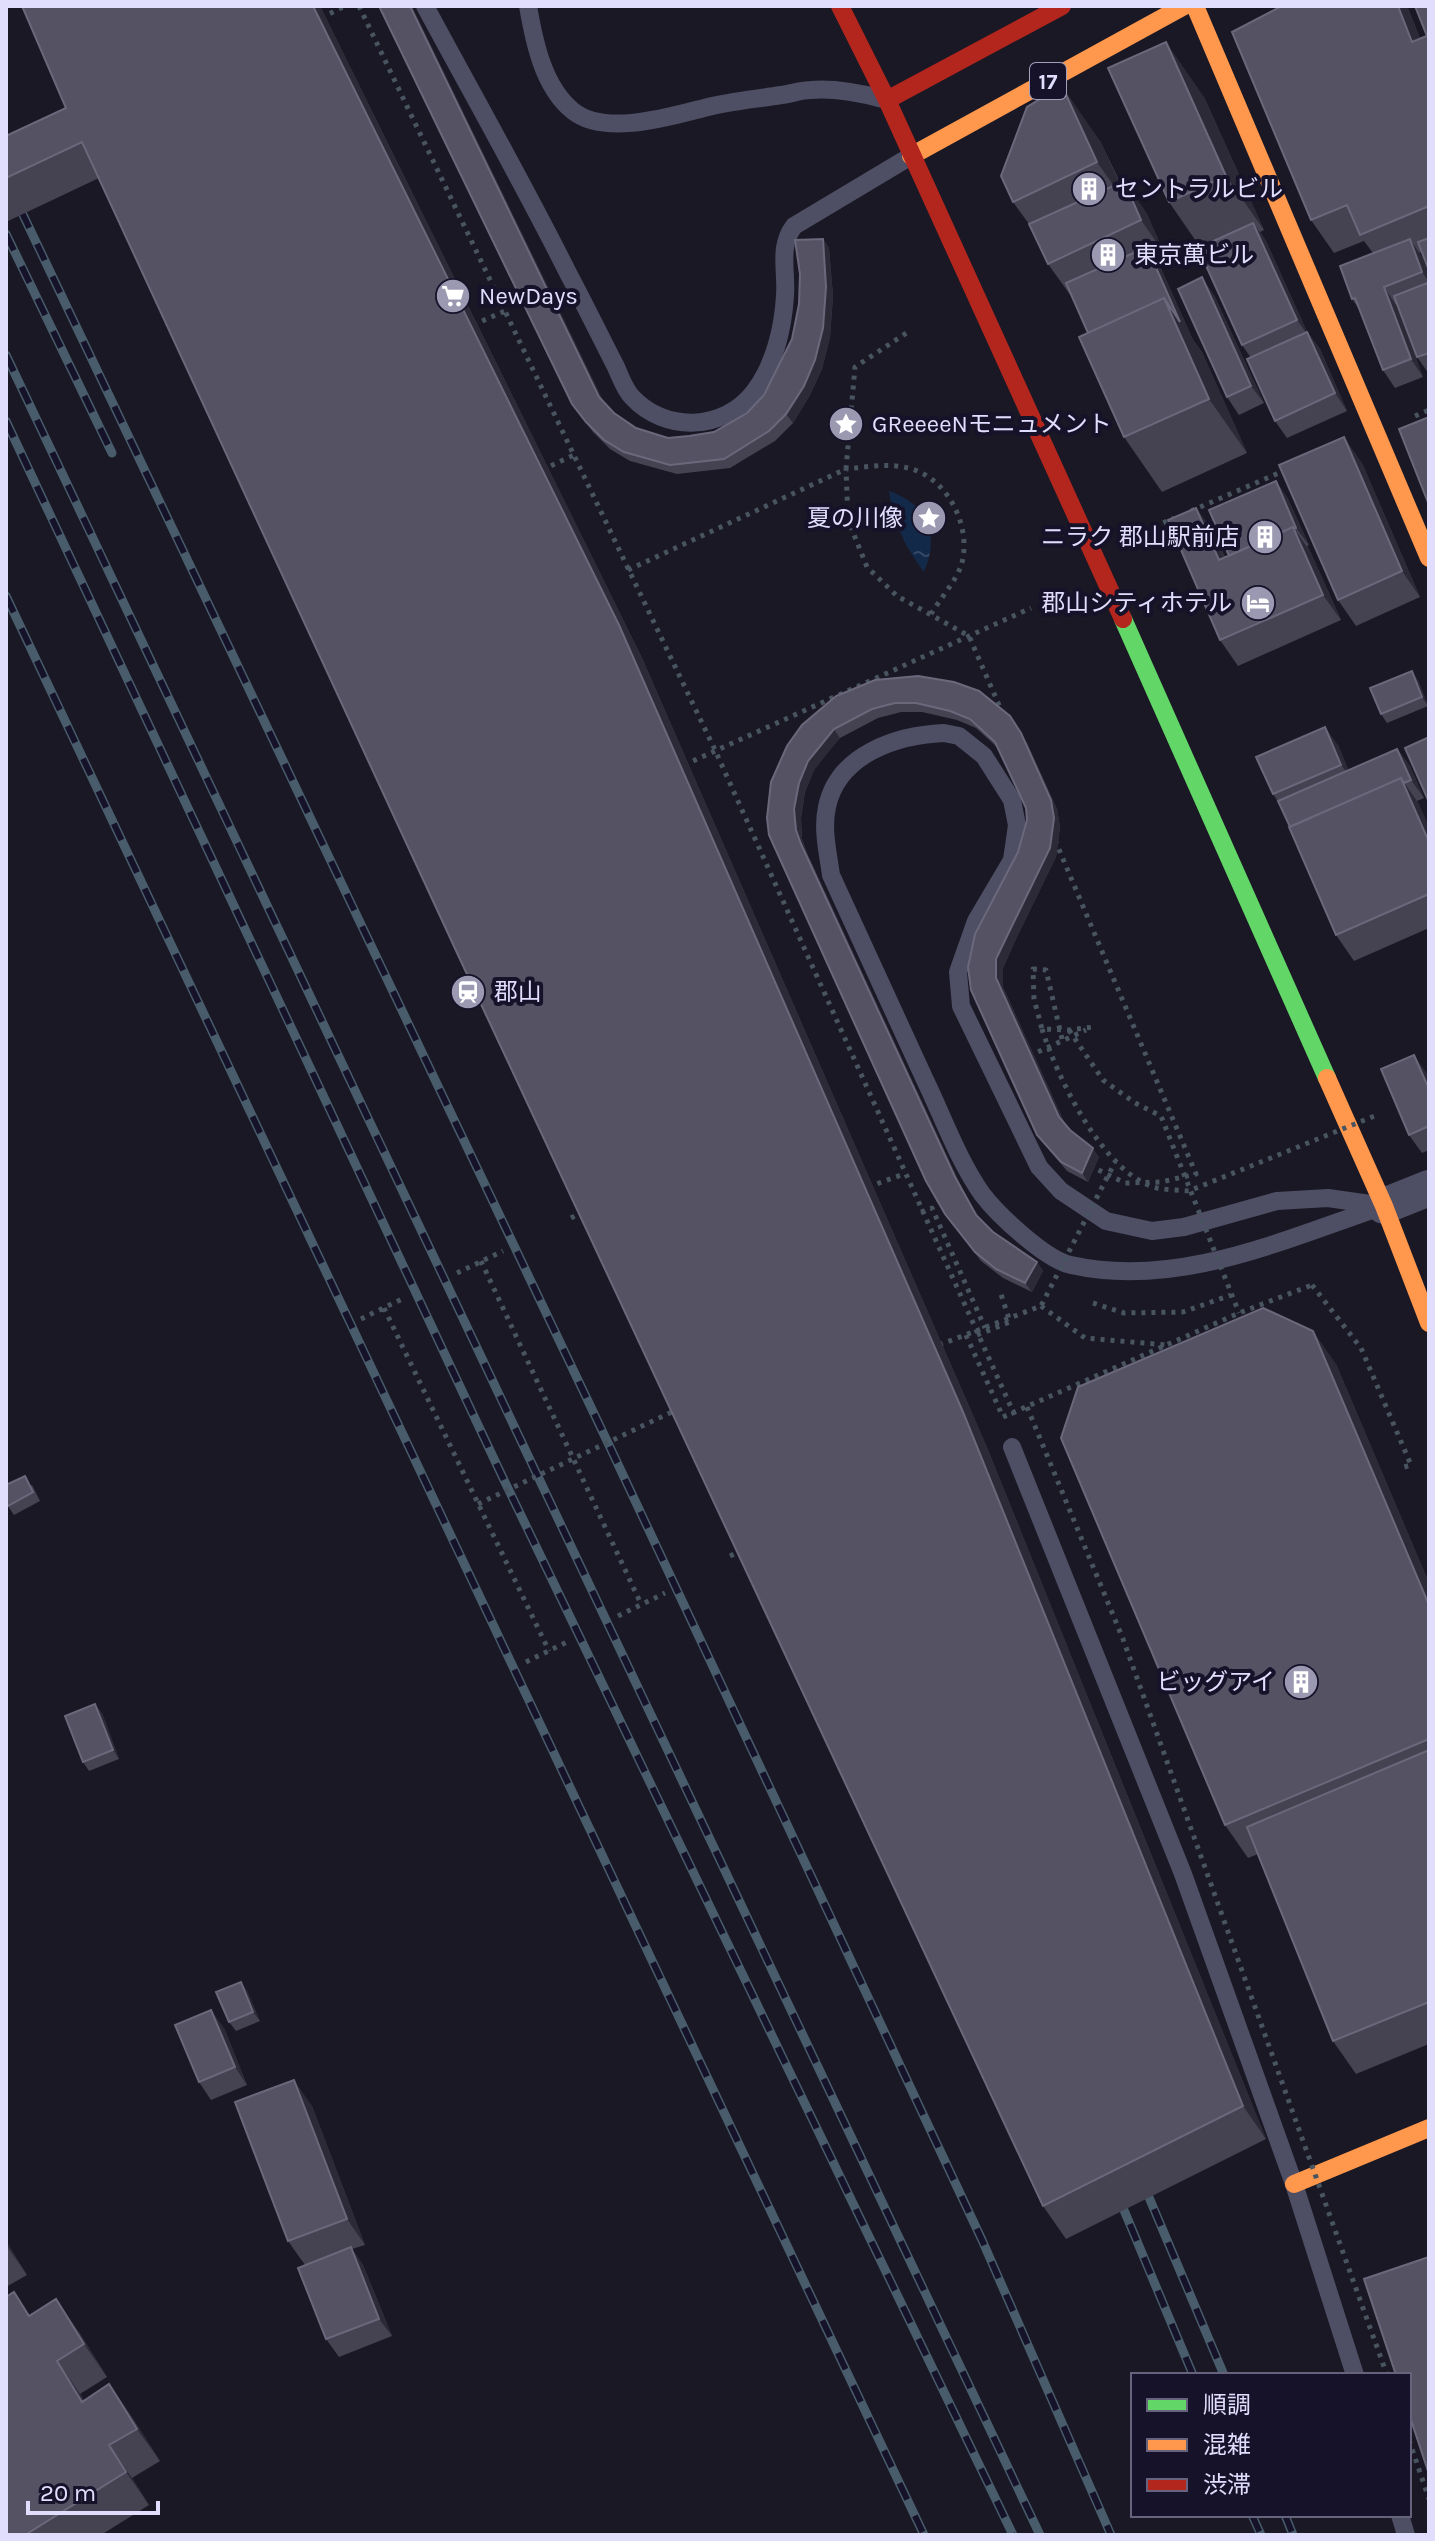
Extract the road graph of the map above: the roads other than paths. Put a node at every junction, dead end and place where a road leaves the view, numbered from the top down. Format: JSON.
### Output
{"nodes":[{"id":1,"x":425,"y":6,"type":"edge"},
{"id":2,"x":528,"y":6,"type":"edge"},
{"id":3,"x":840,"y":6,"type":"edge"},
{"id":4,"x":1062,"y":6,"type":"edge"},
{"id":5,"x":1184,"y":6,"type":"edge"},
{"id":6,"x":1195,"y":6,"type":"edge"},
{"id":7,"x":887,"y":100,"type":"junction"},
{"id":8,"x":911,"y":156,"type":"junction"},
{"id":9,"x":1429,"y":558,"type":"edge"},
{"id":10,"x":1429,"y":1188,"type":"edge"},
{"id":11,"x":1384,"y":1206,"type":"junction"},
{"id":12,"x":1429,"y":1323,"type":"edge"},
{"id":13,"x":1012,"y":1447,"type":"dead end"},
{"id":14,"x":1429,"y":2128,"type":"edge"},
{"id":15,"x":1294,"y":2184,"type":"junction"},
{"id":16,"x":1354,"y":2373,"type":"edge"}],
"edges":[{"from":1,"to":8,"type":"lane"},
{"from":2,"to":7,"type":"lane"},
{"from":3,"to":7,"type":"street"},
{"from":4,"to":7,"type":"street","number":"17"},
{"from":5,"to":8,"type":"street","number":"17"},
{"from":6,"to":9,"type":"street"},
{"from":7,"to":8,"type":"street"},
{"from":8,"to":11,"type":"street"},
{"from":10,"to":11,"type":"street"},
{"from":11,"to":11,"type":"lane"},
{"from":11,"to":12,"type":"street"},
{"from":13,"to":15,"type":"lane"},
{"from":14,"to":15,"type":"street"},
{"from":15,"to":16,"type":"lane"}]}
